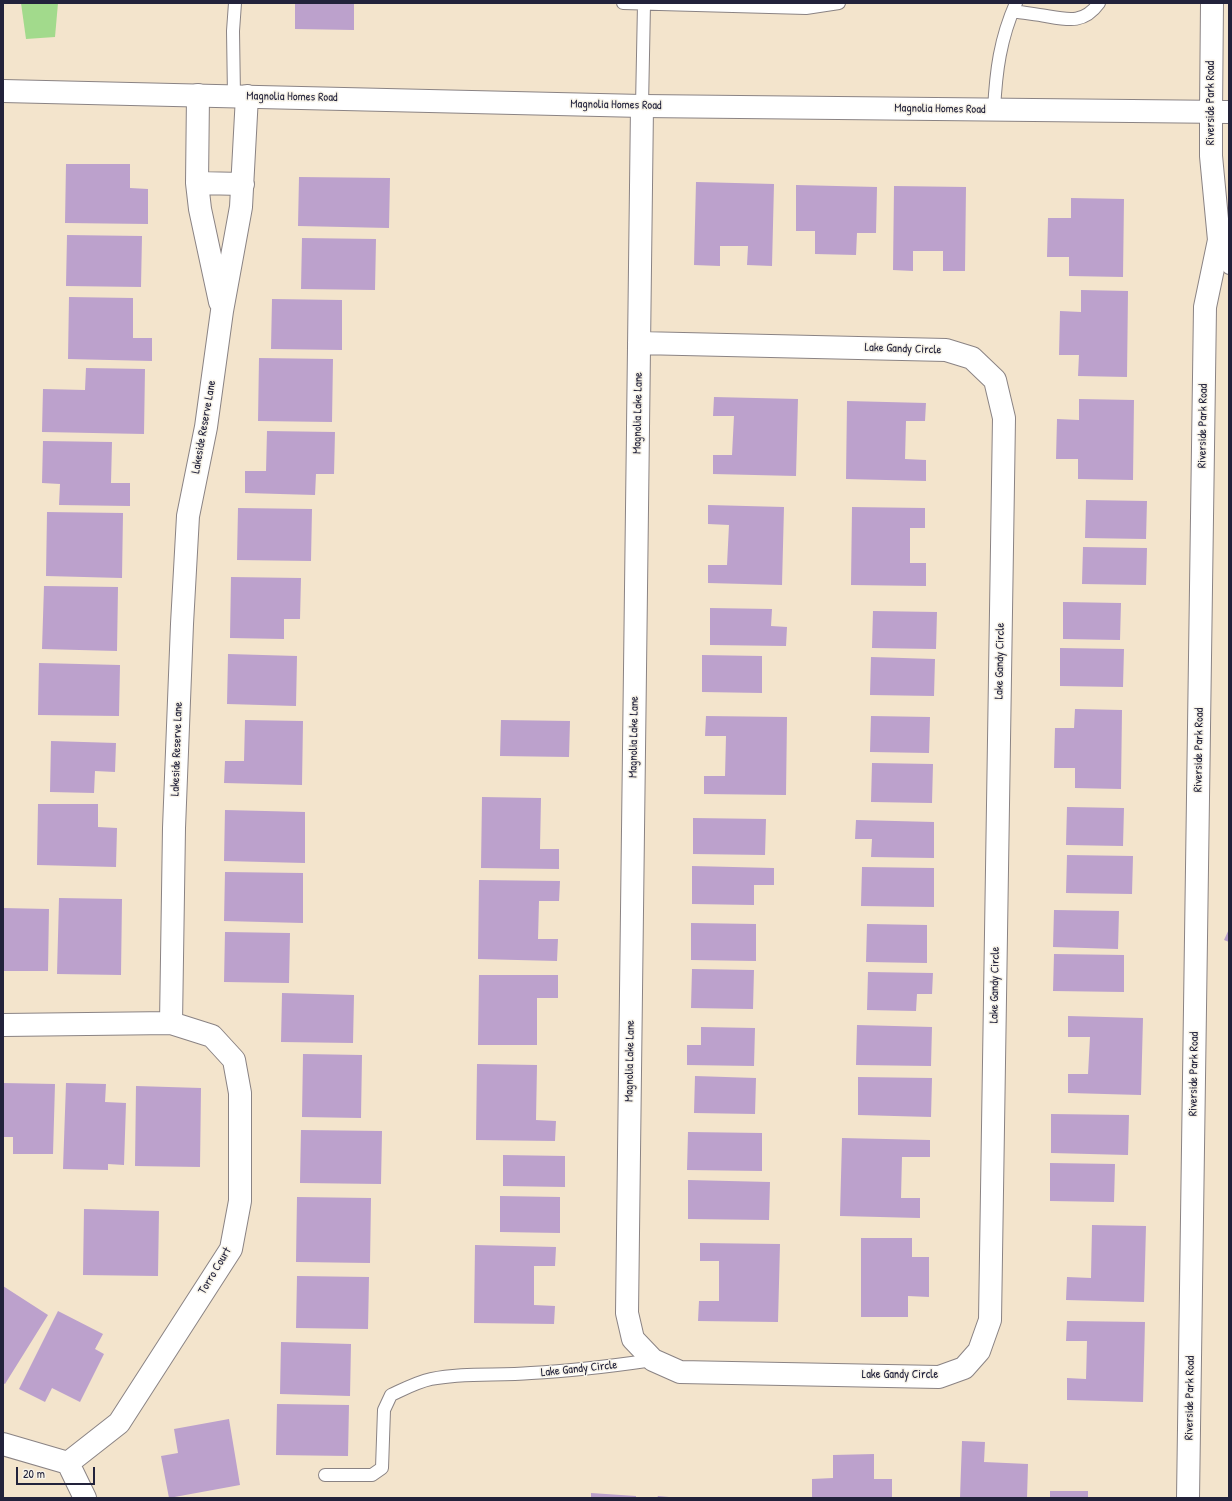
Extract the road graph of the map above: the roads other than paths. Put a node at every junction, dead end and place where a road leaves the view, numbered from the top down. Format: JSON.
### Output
{"nodes":[{"id":1,"x":235,"y":3,"type":"edge"},
{"id":2,"x":623,"y":3,"type":"edge"},
{"id":3,"x":839,"y":3,"type":"edge"},
{"id":4,"x":1099,"y":3,"type":"edge"},
{"id":5,"x":1212,"y":3,"type":"edge"},
{"id":6,"x":644,"y":4,"type":"edge"},
{"id":7,"x":1014,"y":7,"type":"edge"},
{"id":8,"x":3,"y":91,"type":"edge"},
{"id":9,"x":198,"y":95,"type":"junction"},
{"id":10,"x":241,"y":96,"type":"junction"},
{"id":11,"x":642,"y":106,"type":"junction"},
{"id":12,"x":994,"y":110,"type":"junction"},
{"id":13,"x":1220,"y":112,"type":"edge"},
{"id":14,"x":197,"y":183,"type":"junction"},
{"id":15,"x":243,"y":184,"type":"junction"},
{"id":16,"x":1219,"y":240,"type":"junction"},
{"id":17,"x":1229,"y":268,"type":"edge"},
{"id":18,"x":222,"y":311,"type":"junction"},
{"id":19,"x":639,"y":343,"type":"junction"},
{"id":20,"x":171,"y":1023,"type":"junction"},
{"id":21,"x":3,"y":1025,"type":"edge"},
{"id":22,"x":652,"y":1360,"type":"junction"},
{"id":23,"x":3,"y":1444,"type":"edge"},
{"id":24,"x":68,"y":1463,"type":"junction"},
{"id":25,"x":325,"y":1475,"type":"dead end"},
{"id":26,"x":84,"y":1498,"type":"edge"},
{"id":27,"x":1188,"y":1498,"type":"edge"}],
"edges":[{"from":1,"to":10,"type":"lane"},
{"from":2,"to":6,"type":"lane"},
{"from":3,"to":6,"type":"lane"},
{"from":4,"to":7,"type":"lane"},
{"from":5,"to":13,"type":"street","name":"Riverside Park Road"},
{"from":6,"to":11,"type":"lane"},
{"from":7,"to":12,"type":"lane"},
{"from":8,"to":9,"type":"street","name":"Magnolia Homes Road"},
{"from":9,"to":10,"type":"street","name":"Magnolia Homes Road"},
{"from":9,"to":14,"type":"street","name":"Lakeside Reserve Lane"},
{"from":10,"to":11,"type":"street","name":"Magnolia Homes Road"},
{"from":10,"to":15,"type":"street","name":"Lakeside Reserve Lane"},
{"from":11,"to":12,"type":"street","name":"Magnolia Homes Road"},
{"from":11,"to":19,"type":"street","name":"Magnolia Lake Lane"},
{"from":12,"to":13,"type":"street","name":"Magnolia Homes Road"},
{"from":13,"to":16,"type":"street","name":"Riverside Park Road"},
{"from":14,"to":15,"type":"street"},
{"from":14,"to":18,"type":"street","name":"Lakeside Reserve Lane"},
{"from":15,"to":18,"type":"street","name":"Lakeside Reserve Lane"},
{"from":16,"to":17,"type":"lane"},
{"from":16,"to":27,"type":"street","name":"Riverside Park Road"},
{"from":18,"to":20,"type":"street","name":"Lakeside Reserve Lane"},
{"from":19,"to":22,"type":"street","name":"Magnolia Lake Lane"},
{"from":19,"to":22,"type":"street","name":"Lake Gandy Circle"},
{"from":20,"to":21,"type":"street"},
{"from":20,"to":24,"type":"street","name":"Torro Court"},
{"from":22,"to":25,"type":"lane","name":"Lake Gandy Circle"},
{"from":23,"to":24,"type":"street"},
{"from":24,"to":26,"type":"street"}]}
